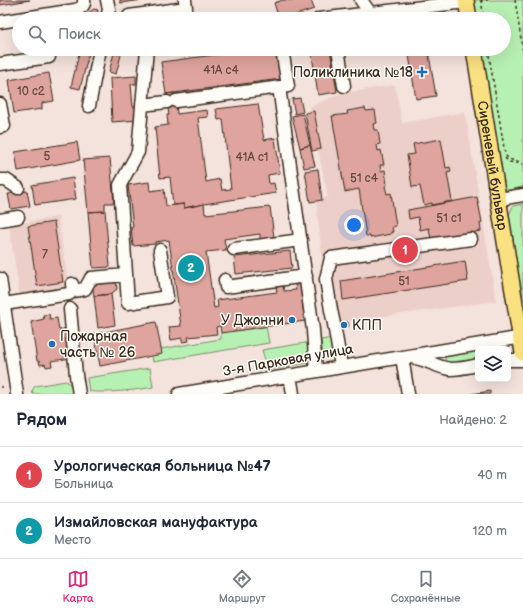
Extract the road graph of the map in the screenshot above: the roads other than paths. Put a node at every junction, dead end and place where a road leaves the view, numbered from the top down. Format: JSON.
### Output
{"nodes":[{"id":1,"x":84,"y":0,"type":"edge"},
{"id":2,"x":107,"y":0,"type":"edge"},
{"id":3,"x":185,"y":0,"type":"edge"},
{"id":4,"x":361,"y":0,"type":"edge"},
{"id":5,"x":474,"y":1,"type":"edge"},
{"id":6,"x":62,"y":12,"type":"edge"},
{"id":7,"x":108,"y":12,"type":"edge"},
{"id":8,"x":157,"y":12,"type":"edge"},
{"id":9,"x":369,"y":12,"type":"edge"},
{"id":10,"x":379,"y":12,"type":"edge"},
{"id":11,"x":471,"y":12,"type":"edge"},
{"id":12,"x":12,"y":20,"type":"edge"},
{"id":13,"x":0,"y":22,"type":"edge"},
{"id":14,"x":99,"y":56,"type":"edge"},
{"id":15,"x":146,"y":56,"type":"edge"},
{"id":16,"x":283,"y":56,"type":"edge"},
{"id":17,"x":339,"y":56,"type":"edge"},
{"id":18,"x":475,"y":56,"type":"edge"},
{"id":19,"x":49,"y":57,"type":"dead end"},
{"id":20,"x":0,"y":64,"type":"edge"},
{"id":21,"x":344,"y":86,"type":"dead end"},
{"id":22,"x":279,"y":87,"type":"junction"},
{"id":23,"x":0,"y":104,"type":"edge"},
{"id":24,"x":142,"y":105,"type":"junction"},
{"id":25,"x":89,"y":106,"type":"dead end"},
{"id":26,"x":0,"y":127,"type":"edge"},
{"id":27,"x":0,"y":180,"type":"edge"},
{"id":28,"x":18,"y":188,"type":"dead end"},
{"id":29,"x":523,"y":195,"type":"edge"},
{"id":30,"x":499,"y":199,"type":"junction"},
{"id":31,"x":18,"y":217,"type":"dead end"},
{"id":32,"x":0,"y":220,"type":"edge"},
{"id":33,"x":472,"y":239,"type":"dead end"},
{"id":34,"x":301,"y":240,"type":"junction"},
{"id":35,"x":234,"y":249,"type":"dead end"},
{"id":36,"x":160,"y":250,"type":"dead end"},
{"id":37,"x":126,"y":275,"type":"junction"},
{"id":38,"x":306,"y":276,"type":"junction"},
{"id":39,"x":0,"y":279,"type":"edge"},
{"id":40,"x":225,"y":280,"type":"dead end"},
{"id":41,"x":70,"y":308,"type":"dead end"},
{"id":42,"x":3,"y":309,"type":"edge"},
{"id":43,"x":522,"y":337,"type":"edge"},
{"id":44,"x":523,"y":353,"type":"edge"},
{"id":45,"x":403,"y":357,"type":"junction"},
{"id":46,"x":511,"y":360,"type":"edge"},
{"id":47,"x":523,"y":360,"type":"edge"},
{"id":48,"x":475,"y":365,"type":"edge"},
{"id":49,"x":341,"y":366,"type":"junction"},
{"id":50,"x":316,"y":371,"type":"junction"},
{"id":51,"x":290,"y":375,"type":"junction"},
{"id":52,"x":17,"y":394,"type":"edge"},
{"id":53,"x":79,"y":394,"type":"edge"},
{"id":54,"x":179,"y":394,"type":"edge"},
{"id":55,"x":293,"y":394,"type":"edge"},
{"id":56,"x":408,"y":394,"type":"edge"}],
"edges":[{"from":1,"to":6,"type":"street"},
{"from":2,"to":7,"type":"street"},
{"from":3,"to":8,"type":"street"},
{"from":4,"to":9,"type":"street"},
{"from":5,"to":10,"type":"street"},
{"from":5,"to":11,"type":"main road"},
{"from":12,"to":13,"type":"street"},
{"from":14,"to":25,"type":"street"},
{"from":15,"to":24,"type":"street"},
{"from":16,"to":22,"type":"street"},
{"from":17,"to":21,"type":"street"},
{"from":18,"to":30,"type":"main road","name":"Сиреневый бульвар"},
{"from":19,"to":20,"type":"street"},
{"from":22,"to":24,"type":"street"},
{"from":22,"to":34,"type":"street"},
{"from":23,"to":26,"type":"street"},
{"from":24,"to":37,"type":"street"},
{"from":27,"to":28,"type":"street"},
{"from":29,"to":30,"type":"street"},
{"from":30,"to":43,"type":"main road","name":"Сиреневый бульвар"},
{"from":31,"to":32,"type":"street"},
{"from":33,"to":49,"type":"street"},
{"from":34,"to":35,"type":"street"},
{"from":34,"to":38,"type":"street"},
{"from":36,"to":37,"type":"street"},
{"from":37,"to":42,"type":"street"},
{"from":38,"to":40,"type":"street"},
{"from":38,"to":50,"type":"street"},
{"from":39,"to":42,"type":"street"},
{"from":41,"to":53,"type":"street"},
{"from":42,"to":52,"type":"street"},
{"from":43,"to":44,"type":"main road","name":"Сиреневый бульвар"},
{"from":43,"to":45,"type":"street","name":"3-я Парковая улица"},
{"from":45,"to":48,"type":"street","name":"3-я Парковая улица"},
{"from":45,"to":49,"type":"street","name":"3-я Парковая улица"},
{"from":45,"to":56,"type":"street"},
{"from":46,"to":47,"type":"street"},
{"from":49,"to":50,"type":"street","name":"3-я Парковая улица"},
{"from":50,"to":51,"type":"street","name":"3-я Парковая улица"},
{"from":51,"to":54,"type":"street","name":"3-я Парковая улица"},
{"from":51,"to":55,"type":"street"}]}
